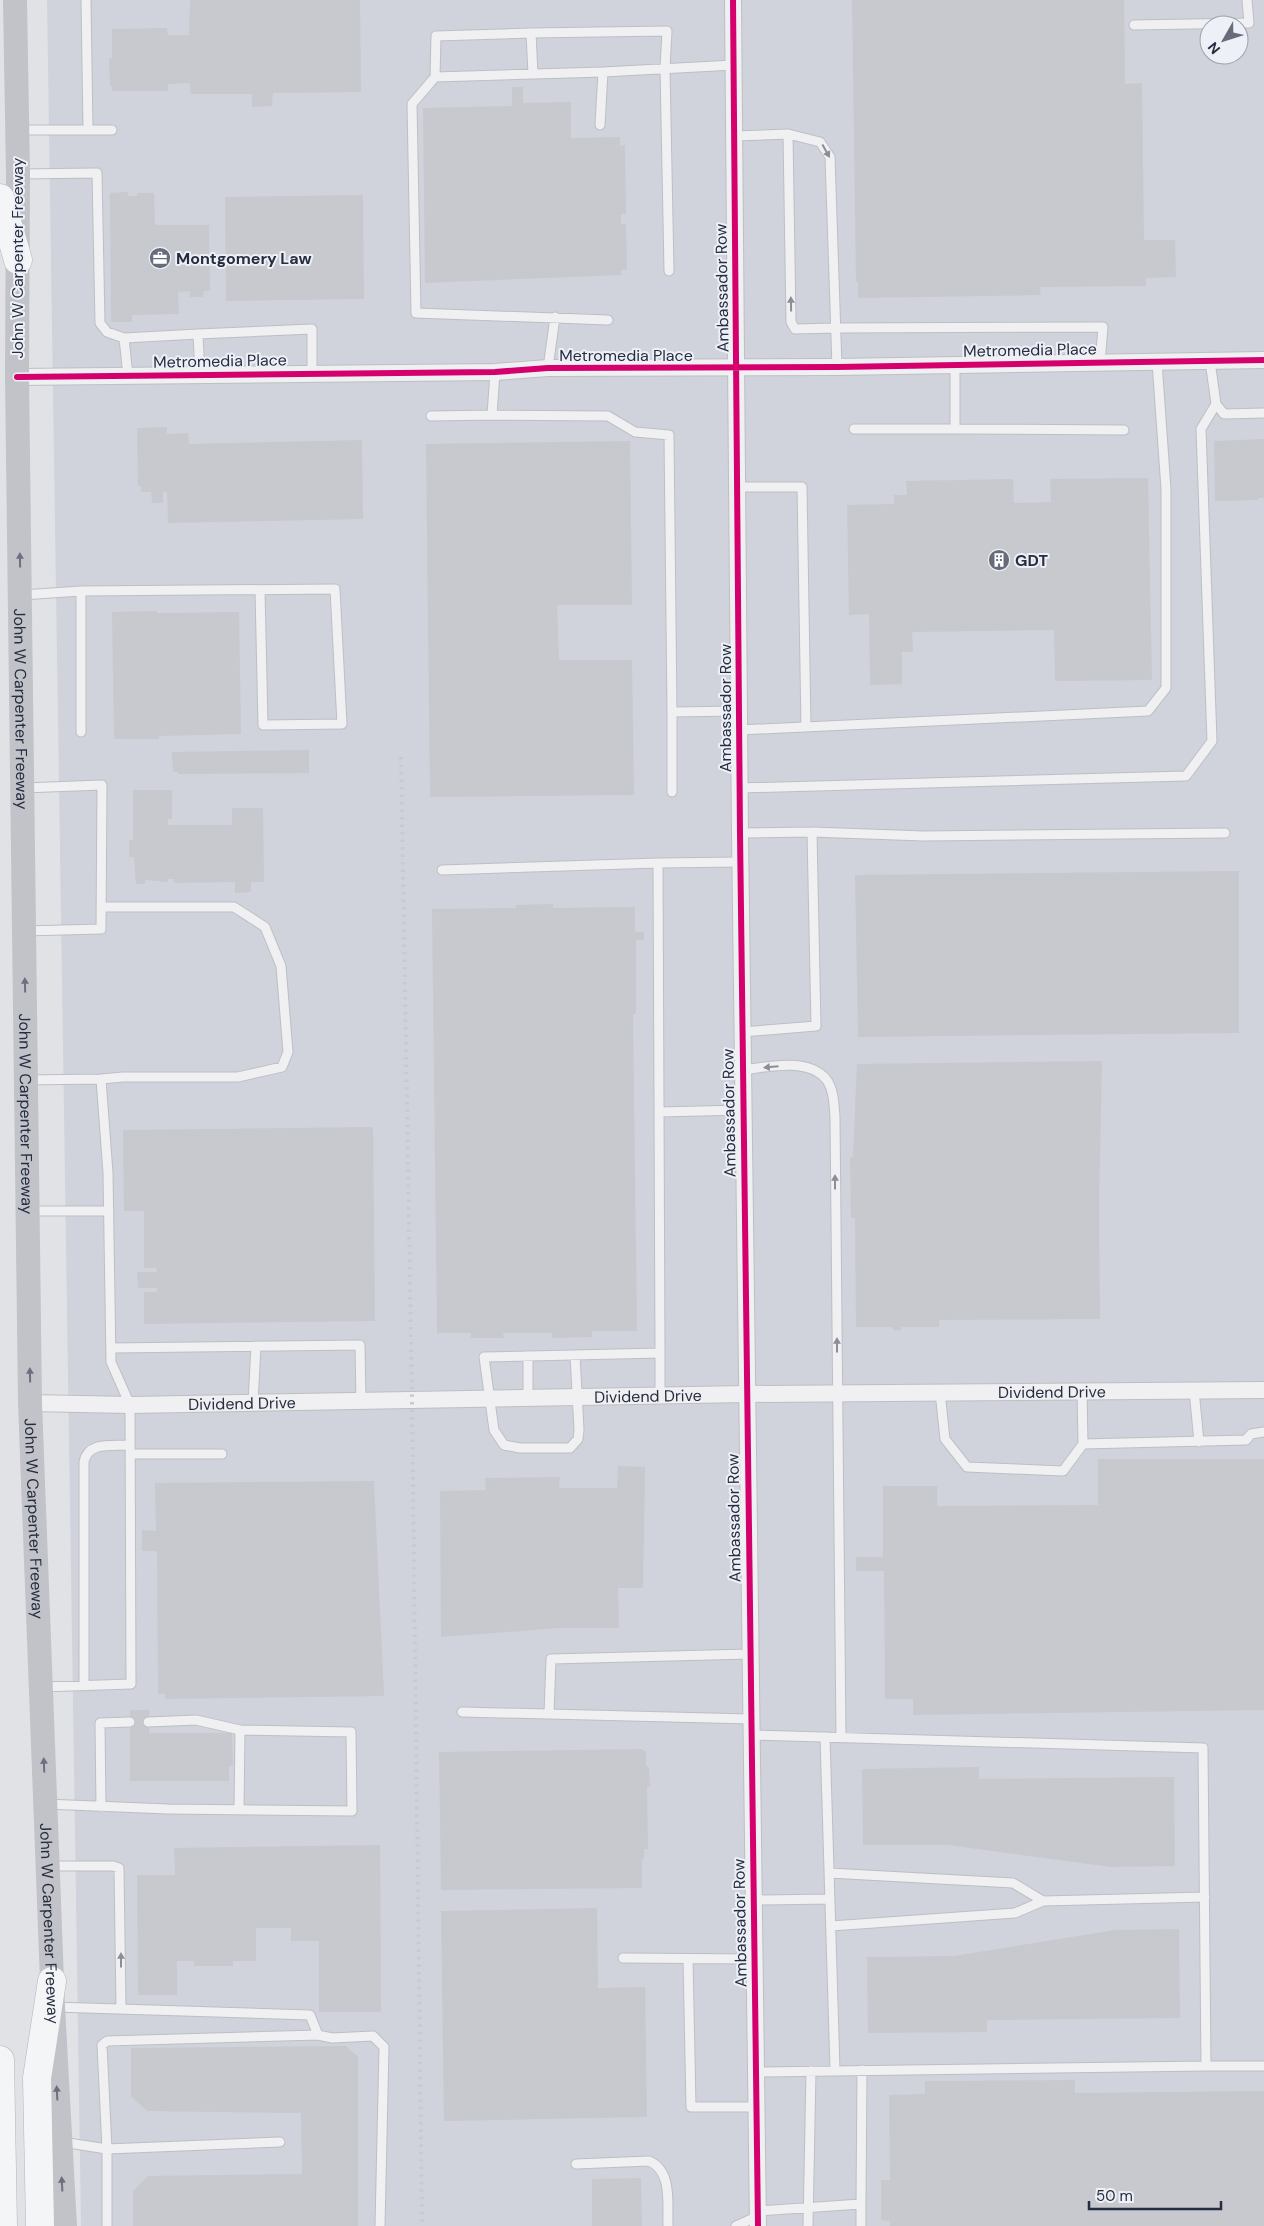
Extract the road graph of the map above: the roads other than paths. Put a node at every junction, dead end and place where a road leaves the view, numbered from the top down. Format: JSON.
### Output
{"nodes":[{"id":1,"x":15,"y":0,"type":"edge"},
{"id":2,"x":86,"y":0,"type":"edge"},
{"id":3,"x":733,"y":0,"type":"edge"},
{"id":4,"x":1247,"y":0,"type":"edge"},
{"id":5,"x":1134,"y":25,"type":"dead end"},
{"id":6,"x":531,"y":33,"type":"junction"},
{"id":7,"x":734,"y":65,"type":"junction"},
{"id":8,"x":666,"y":68,"type":"junction"},
{"id":9,"x":603,"y":72,"type":"junction"},
{"id":10,"x":533,"y":74,"type":"junction"},
{"id":11,"x":435,"y":77,"type":"junction"},
{"id":12,"x":600,"y":125,"type":"dead end"},
{"id":13,"x":88,"y":129,"type":"junction"},
{"id":14,"x":17,"y":130,"type":"junction"},
{"id":15,"x":112,"y":130,"type":"dead end"},
{"id":16,"x":788,"y":134,"type":"junction"},
{"id":17,"x":734,"y":136,"type":"junction"},
{"id":18,"x":18,"y":174,"type":"junction"},
{"id":19,"x":0,"y":198,"type":"edge"},
{"id":20,"x":18,"y":260,"type":"junction"},
{"id":21,"x":669,"y":271,"type":"dead end"},
{"id":22,"x":555,"y":318,"type":"junction"},
{"id":23,"x":608,"y":320,"type":"dead end"},
{"id":24,"x":836,"y":328,"type":"junction"},
{"id":25,"x":198,"y":334,"type":"junction"},
{"id":26,"x":124,"y":338,"type":"junction"},
{"id":27,"x":1264,"y":360,"type":"edge"},
{"id":28,"x":1210,"y":361,"type":"junction"},
{"id":29,"x":1156,"y":362,"type":"junction"},
{"id":30,"x":1100,"y":363,"type":"junction"},
{"id":31,"x":955,"y":366,"type":"junction"},
{"id":32,"x":548,"y":368,"type":"junction"},
{"id":33,"x":737,"y":368,"type":"junction"},
{"id":34,"x":837,"y":368,"type":"junction"},
{"id":35,"x":494,"y":372,"type":"junction"},
{"id":36,"x":312,"y":374,"type":"junction"},
{"id":37,"x":200,"y":375,"type":"junction"},
{"id":38,"x":128,"y":376,"type":"junction"},
{"id":39,"x":17,"y":377,"type":"junction"},
{"id":40,"x":1216,"y":404,"type":"junction"},
{"id":41,"x":1264,"y":413,"type":"edge"},
{"id":42,"x":492,"y":415,"type":"junction"},
{"id":43,"x":431,"y":416,"type":"dead end"},
{"id":44,"x":854,"y":429,"type":"dead end"},
{"id":45,"x":955,"y":429,"type":"junction"},
{"id":46,"x":1124,"y":430,"type":"dead end"},
{"id":47,"x":738,"y":487,"type":"junction"},
{"id":48,"x":260,"y":590,"type":"junction"},
{"id":49,"x":81,"y":591,"type":"junction"},
{"id":50,"x":20,"y":595,"type":"junction"},
{"id":51,"x":739,"y":711,"type":"junction"},
{"id":52,"x":672,"y":712,"type":"junction"},
{"id":53,"x":806,"y":727,"type":"junction"},
{"id":54,"x":739,"y":730,"type":"junction"},
{"id":55,"x":81,"y":732,"type":"dead end"},
{"id":56,"x":22,"y":788,"type":"junction"},
{"id":57,"x":739,"y":788,"type":"junction"},
{"id":58,"x":672,"y":792,"type":"dead end"},
{"id":59,"x":812,"y":832,"type":"junction"},
{"id":60,"x":740,"y":833,"type":"junction"},
{"id":61,"x":1225,"y":833,"type":"dead end"},
{"id":62,"x":740,"y":862,"type":"junction"},
{"id":63,"x":658,"y":863,"type":"junction"},
{"id":64,"x":442,"y":870,"type":"dead end"},
{"id":65,"x":101,"y":907,"type":"junction"},
{"id":66,"x":24,"y":931,"type":"junction"},
{"id":67,"x":742,"y":1032,"type":"junction"},
{"id":68,"x":742,"y":1070,"type":"junction"},
{"id":69,"x":102,"y":1079,"type":"junction"},
{"id":70,"x":26,"y":1080,"type":"junction"},
{"id":71,"x":743,"y":1110,"type":"junction"},
{"id":72,"x":659,"y":1112,"type":"junction"},
{"id":73,"x":28,"y":1211,"type":"junction"},
{"id":74,"x":109,"y":1211,"type":"junction"},
{"id":75,"x":256,"y":1346,"type":"junction"},
{"id":76,"x":111,"y":1348,"type":"junction"},
{"id":77,"x":660,"y":1353,"type":"junction"},
{"id":78,"x":575,"y":1355,"type":"junction"},
{"id":79,"x":528,"y":1356,"type":"junction"},
{"id":80,"x":1194,"y":1390,"type":"junction"},
{"id":81,"x":1082,"y":1391,"type":"junction"},
{"id":82,"x":940,"y":1392,"type":"junction"},
{"id":83,"x":837,"y":1393,"type":"junction"},
{"id":84,"x":746,"y":1394,"type":"junction"},
{"id":85,"x":1264,"y":1394,"type":"edge"},
{"id":86,"x":660,"y":1396,"type":"junction"},
{"id":87,"x":528,"y":1398,"type":"junction"},
{"id":88,"x":578,"y":1398,"type":"junction"},
{"id":89,"x":490,"y":1400,"type":"junction"},
{"id":90,"x":361,"y":1402,"type":"junction"},
{"id":91,"x":30,"y":1403,"type":"junction"},
{"id":92,"x":254,"y":1403,"type":"junction"},
{"id":93,"x":130,"y":1405,"type":"junction"},
{"id":94,"x":1264,"y":1432,"type":"edge"},
{"id":95,"x":1199,"y":1442,"type":"junction"},
{"id":96,"x":1083,"y":1444,"type":"junction"},
{"id":97,"x":130,"y":1450,"type":"junction"},
{"id":98,"x":222,"y":1454,"type":"dead end"},
{"id":99,"x":750,"y":1654,"type":"junction"},
{"id":100,"x":84,"y":1686,"type":"junction"},
{"id":101,"x":41,"y":1687,"type":"junction"},
{"id":102,"x":462,"y":1712,"type":"dead end"},
{"id":103,"x":549,"y":1714,"type":"junction"},
{"id":104,"x":751,"y":1719,"type":"junction"},
{"id":105,"x":130,"y":1722,"type":"dead end"},
{"id":106,"x":148,"y":1722,"type":"dead end"},
{"id":107,"x":240,"y":1730,"type":"junction"},
{"id":108,"x":751,"y":1735,"type":"junction"},
{"id":109,"x":825,"y":1738,"type":"junction"},
{"id":110,"x":841,"y":1738,"type":"junction"},
{"id":111,"x":45,"y":1804,"type":"junction"},
{"id":112,"x":101,"y":1807,"type":"junction"},
{"id":113,"x":240,"y":1810,"type":"junction"},
{"id":114,"x":48,"y":1866,"type":"junction"},
{"id":115,"x":829,"y":1873,"type":"junction"},
{"id":116,"x":1205,"y":1897,"type":"junction"},
{"id":117,"x":830,"y":1899,"type":"junction"},
{"id":118,"x":754,"y":1900,"type":"junction"},
{"id":119,"x":1043,"y":1901,"type":"junction"},
{"id":120,"x":831,"y":1926,"type":"junction"},
{"id":121,"x":623,"y":1958,"type":"dead end"},
{"id":122,"x":688,"y":1959,"type":"junction"},
{"id":123,"x":754,"y":1959,"type":"junction"},
{"id":124,"x":52,"y":1994,"type":"junction"},
{"id":125,"x":121,"y":2009,"type":"junction"},
{"id":126,"x":318,"y":2035,"type":"junction"},
{"id":127,"x":0,"y":2060,"type":"edge"},
{"id":128,"x":1206,"y":2066,"type":"junction"},
{"id":129,"x":1264,"y":2066,"type":"edge"},
{"id":130,"x":835,"y":2070,"type":"junction"},
{"id":131,"x":862,"y":2070,"type":"junction"},
{"id":132,"x":810,"y":2071,"type":"junction"},
{"id":133,"x":756,"y":2072,"type":"junction"},
{"id":134,"x":757,"y":2107,"type":"junction"},
{"id":135,"x":60,"y":2142,"type":"junction"},
{"id":136,"x":280,"y":2142,"type":"dead end"},
{"id":137,"x":107,"y":2149,"type":"junction"},
{"id":138,"x":576,"y":2164,"type":"dead end"},
{"id":139,"x":861,"y":2204,"type":"junction"},
{"id":140,"x":807,"y":2208,"type":"junction"},
{"id":141,"x":758,"y":2218,"type":"edge"},
{"id":142,"x":3,"y":2226,"type":"edge"},
{"id":143,"x":40,"y":2226,"type":"edge"},
{"id":144,"x":65,"y":2226,"type":"edge"},
{"id":145,"x":107,"y":2226,"type":"edge"},
{"id":146,"x":380,"y":2226,"type":"edge"},
{"id":147,"x":668,"y":2226,"type":"edge"},
{"id":148,"x":736,"y":2226,"type":"edge"},
{"id":149,"x":808,"y":2226,"type":"edge"},
{"id":150,"x":861,"y":2226,"type":"edge"}],
"edges":[{"from":1,"to":14,"type":"main road","name":"John W Carpenter Freeway"},
{"from":2,"to":13,"type":"lane"},
{"from":3,"to":7,"type":"street","name":"Ambassador Row"},
{"from":4,"to":5,"type":"lane"},
{"from":6,"to":8,"type":"lane"},
{"from":6,"to":10,"type":"lane"},
{"from":6,"to":11,"type":"lane"},
{"from":7,"to":8,"type":"lane"},
{"from":7,"to":17,"type":"street","name":"Ambassador Row"},
{"from":8,"to":9,"type":"lane"},
{"from":8,"to":21,"type":"lane"},
{"from":9,"to":10,"type":"lane"},
{"from":9,"to":12,"type":"lane"},
{"from":10,"to":11,"type":"lane"},
{"from":11,"to":22,"type":"lane"},
{"from":13,"to":14,"type":"lane"},
{"from":13,"to":15,"type":"lane"},
{"from":14,"to":18,"type":"main road","name":"John W Carpenter Freeway"},
{"from":16,"to":17,"type":"lane"},
{"from":16,"to":24,"type":"lane","one_way":true},
{"from":24,"to":16,"type":"lane","one_way":true},
{"from":17,"to":33,"type":"street","name":"Ambassador Row"},
{"from":18,"to":20,"type":"main road","name":"John W Carpenter Freeway"},
{"from":18,"to":26,"type":"lane"},
{"from":19,"to":20,"type":"highway"},
{"from":20,"to":39,"type":"main road","name":"John W Carpenter Freeway"},
{"from":22,"to":23,"type":"lane"},
{"from":22,"to":32,"type":"lane"},
{"from":24,"to":30,"type":"lane"},
{"from":24,"to":34,"type":"lane"},
{"from":25,"to":26,"type":"lane"},
{"from":25,"to":36,"type":"lane"},
{"from":25,"to":37,"type":"lane"},
{"from":26,"to":38,"type":"lane"},
{"from":27,"to":28,"type":"street","name":"Metromedia Place"},
{"from":28,"to":29,"type":"street","name":"Metromedia Place"},
{"from":28,"to":40,"type":"lane"},
{"from":29,"to":30,"type":"street","name":"Metromedia Place"},
{"from":29,"to":53,"type":"lane"},
{"from":30,"to":31,"type":"street","name":"Metromedia Place"},
{"from":31,"to":34,"type":"street","name":"Metromedia Place"},
{"from":31,"to":45,"type":"lane"},
{"from":32,"to":33,"type":"street","name":"Metromedia Place"},
{"from":32,"to":35,"type":"street","name":"Metromedia Place"},
{"from":33,"to":34,"type":"street","name":"Metromedia Place"},
{"from":33,"to":47,"type":"street","name":"Ambassador Row"},
{"from":35,"to":36,"type":"street","name":"Metromedia Place"},
{"from":35,"to":42,"type":"lane"},
{"from":36,"to":37,"type":"street","name":"Metromedia Place"},
{"from":37,"to":38,"type":"street","name":"Metromedia Place"},
{"from":38,"to":39,"type":"street","name":"Metromedia Place"},
{"from":50,"to":39,"type":"main road","name":"John W Carpenter Freeway","one_way":true},
{"from":40,"to":41,"type":"lane"},
{"from":40,"to":57,"type":"lane"},
{"from":42,"to":43,"type":"lane"},
{"from":42,"to":52,"type":"lane"},
{"from":44,"to":45,"type":"lane"},
{"from":45,"to":46,"type":"lane"},
{"from":47,"to":51,"type":"street","name":"Ambassador Row"},
{"from":47,"to":53,"type":"lane"},
{"from":48,"to":48,"type":"lane"},
{"from":48,"to":49,"type":"lane"},
{"from":49,"to":50,"type":"lane"},
{"from":49,"to":55,"type":"lane"},
{"from":50,"to":56,"type":"main road","name":"John W Carpenter Freeway"},
{"from":51,"to":52,"type":"lane"},
{"from":51,"to":54,"type":"street","name":"Ambassador Row"},
{"from":52,"to":58,"type":"lane"},
{"from":53,"to":54,"type":"lane"},
{"from":54,"to":57,"type":"street","name":"Ambassador Row"},
{"from":56,"to":65,"type":"lane"},
{"from":56,"to":66,"type":"main road","name":"John W Carpenter Freeway"},
{"from":57,"to":60,"type":"street","name":"Ambassador Row"},
{"from":59,"to":60,"type":"lane"},
{"from":59,"to":61,"type":"lane"},
{"from":59,"to":67,"type":"lane"},
{"from":60,"to":62,"type":"street","name":"Ambassador Row"},
{"from":62,"to":63,"type":"lane"},
{"from":62,"to":67,"type":"street","name":"Ambassador Row"},
{"from":63,"to":64,"type":"lane"},
{"from":63,"to":72,"type":"lane"},
{"from":65,"to":66,"type":"lane"},
{"from":65,"to":69,"type":"lane"},
{"from":70,"to":66,"type":"main road","name":"John W Carpenter Freeway","one_way":true},
{"from":67,"to":68,"type":"street","name":"Ambassador Row"},
{"from":68,"to":71,"type":"street","name":"Ambassador Row"},
{"from":83,"to":68,"type":"lane","one_way":true},
{"from":69,"to":70,"type":"lane"},
{"from":69,"to":74,"type":"lane"},
{"from":70,"to":73,"type":"main road","name":"John W Carpenter Freeway"},
{"from":71,"to":72,"type":"lane"},
{"from":71,"to":84,"type":"street","name":"Ambassador Row"},
{"from":72,"to":77,"type":"lane"},
{"from":73,"to":74,"type":"lane"},
{"from":91,"to":73,"type":"main road","name":"John W Carpenter Freeway","one_way":true},
{"from":74,"to":76,"type":"lane"},
{"from":75,"to":76,"type":"lane"},
{"from":75,"to":90,"type":"lane"},
{"from":75,"to":92,"type":"lane"},
{"from":76,"to":93,"type":"lane"},
{"from":77,"to":78,"type":"lane"},
{"from":77,"to":86,"type":"lane"},
{"from":78,"to":79,"type":"lane"},
{"from":78,"to":88,"type":"lane"},
{"from":79,"to":87,"type":"lane"},
{"from":79,"to":89,"type":"lane"},
{"from":80,"to":81,"type":"street","name":"Dividend Drive"},
{"from":80,"to":85,"type":"street","name":"Dividend Drive"},
{"from":80,"to":95,"type":"lane"},
{"from":81,"to":82,"type":"street","name":"Dividend Drive"},
{"from":81,"to":96,"type":"lane"},
{"from":82,"to":83,"type":"street","name":"Dividend Drive"},
{"from":82,"to":96,"type":"lane"},
{"from":83,"to":84,"type":"street","name":"Dividend Drive"},
{"from":83,"to":110,"type":"lane"},
{"from":84,"to":86,"type":"street","name":"Dividend Drive"},
{"from":84,"to":99,"type":"street","name":"Ambassador Row"},
{"from":86,"to":88,"type":"street","name":"Dividend Drive"},
{"from":87,"to":88,"type":"street","name":"Dividend Drive"},
{"from":87,"to":89,"type":"street","name":"Dividend Drive"},
{"from":88,"to":89,"type":"lane"},
{"from":89,"to":90,"type":"street","name":"Dividend Drive"},
{"from":90,"to":92,"type":"street","name":"Dividend Drive"},
{"from":91,"to":93,"type":"street","name":"Dividend Drive"},
{"from":91,"to":101,"type":"main road","name":"John W Carpenter Freeway"},
{"from":92,"to":93,"type":"street","name":"Dividend Drive"},
{"from":93,"to":97,"type":"lane"},
{"from":94,"to":95,"type":"lane"},
{"from":95,"to":96,"type":"lane"},
{"from":97,"to":98,"type":"lane"},
{"from":97,"to":100,"type":"lane"},
{"from":97,"to":100,"type":"lane"},
{"from":99,"to":103,"type":"lane"},
{"from":99,"to":104,"type":"street","name":"Ambassador Row"},
{"from":100,"to":101,"type":"lane"},
{"from":111,"to":101,"type":"main road","name":"John W Carpenter Freeway","one_way":true},
{"from":102,"to":103,"type":"lane"},
{"from":103,"to":104,"type":"lane"},
{"from":104,"to":108,"type":"street","name":"Ambassador Row"},
{"from":105,"to":112,"type":"lane"},
{"from":106,"to":107,"type":"lane"},
{"from":107,"to":113,"type":"lane"},
{"from":107,"to":113,"type":"lane"},
{"from":108,"to":109,"type":"lane"},
{"from":108,"to":118,"type":"street","name":"Ambassador Row"},
{"from":109,"to":110,"type":"lane"},
{"from":109,"to":115,"type":"lane"},
{"from":110,"to":116,"type":"lane"},
{"from":111,"to":112,"type":"lane"},
{"from":111,"to":114,"type":"main road","name":"John W Carpenter Freeway"},
{"from":112,"to":113,"type":"lane"},
{"from":114,"to":124,"type":"main road","name":"John W Carpenter Freeway"},
{"from":125,"to":114,"type":"lane","one_way":true},
{"from":115,"to":117,"type":"lane"},
{"from":115,"to":119,"type":"lane"},
{"from":116,"to":119,"type":"lane"},
{"from":116,"to":128,"type":"lane"},
{"from":117,"to":118,"type":"lane"},
{"from":117,"to":120,"type":"lane"},
{"from":118,"to":123,"type":"street","name":"Ambassador Row"},
{"from":119,"to":120,"type":"lane"},
{"from":120,"to":130,"type":"lane"},
{"from":121,"to":122,"type":"lane"},
{"from":122,"to":123,"type":"lane"},
{"from":122,"to":134,"type":"lane"},
{"from":123,"to":133,"type":"street","name":"Ambassador Row"},
{"from":124,"to":125,"type":"lane"},
{"from":135,"to":124,"type":"main road","name":"John W Carpenter Freeway","one_way":true},
{"from":124,"to":143,"type":"highway"},
{"from":125,"to":126,"type":"lane"},
{"from":126,"to":137,"type":"lane"},
{"from":126,"to":146,"type":"lane"},
{"from":127,"to":142,"type":"highway"},
{"from":128,"to":129,"type":"lane"},
{"from":128,"to":131,"type":"lane"},
{"from":130,"to":131,"type":"lane"},
{"from":130,"to":132,"type":"lane"},
{"from":131,"to":139,"type":"lane"},
{"from":132,"to":133,"type":"lane"},
{"from":132,"to":140,"type":"lane"},
{"from":133,"to":134,"type":"street","name":"Ambassador Row"},
{"from":134,"to":141,"type":"street","name":"Ambassador Row"},
{"from":135,"to":137,"type":"lane"},
{"from":144,"to":135,"type":"main road","name":"John W Carpenter Freeway","one_way":true},
{"from":136,"to":137,"type":"lane"},
{"from":137,"to":145,"type":"lane"},
{"from":138,"to":147,"type":"lane"},
{"from":139,"to":140,"type":"lane"},
{"from":139,"to":150,"type":"lane"},
{"from":140,"to":141,"type":"lane"},
{"from":140,"to":149,"type":"lane"},
{"from":141,"to":148,"type":"lane"}]}
